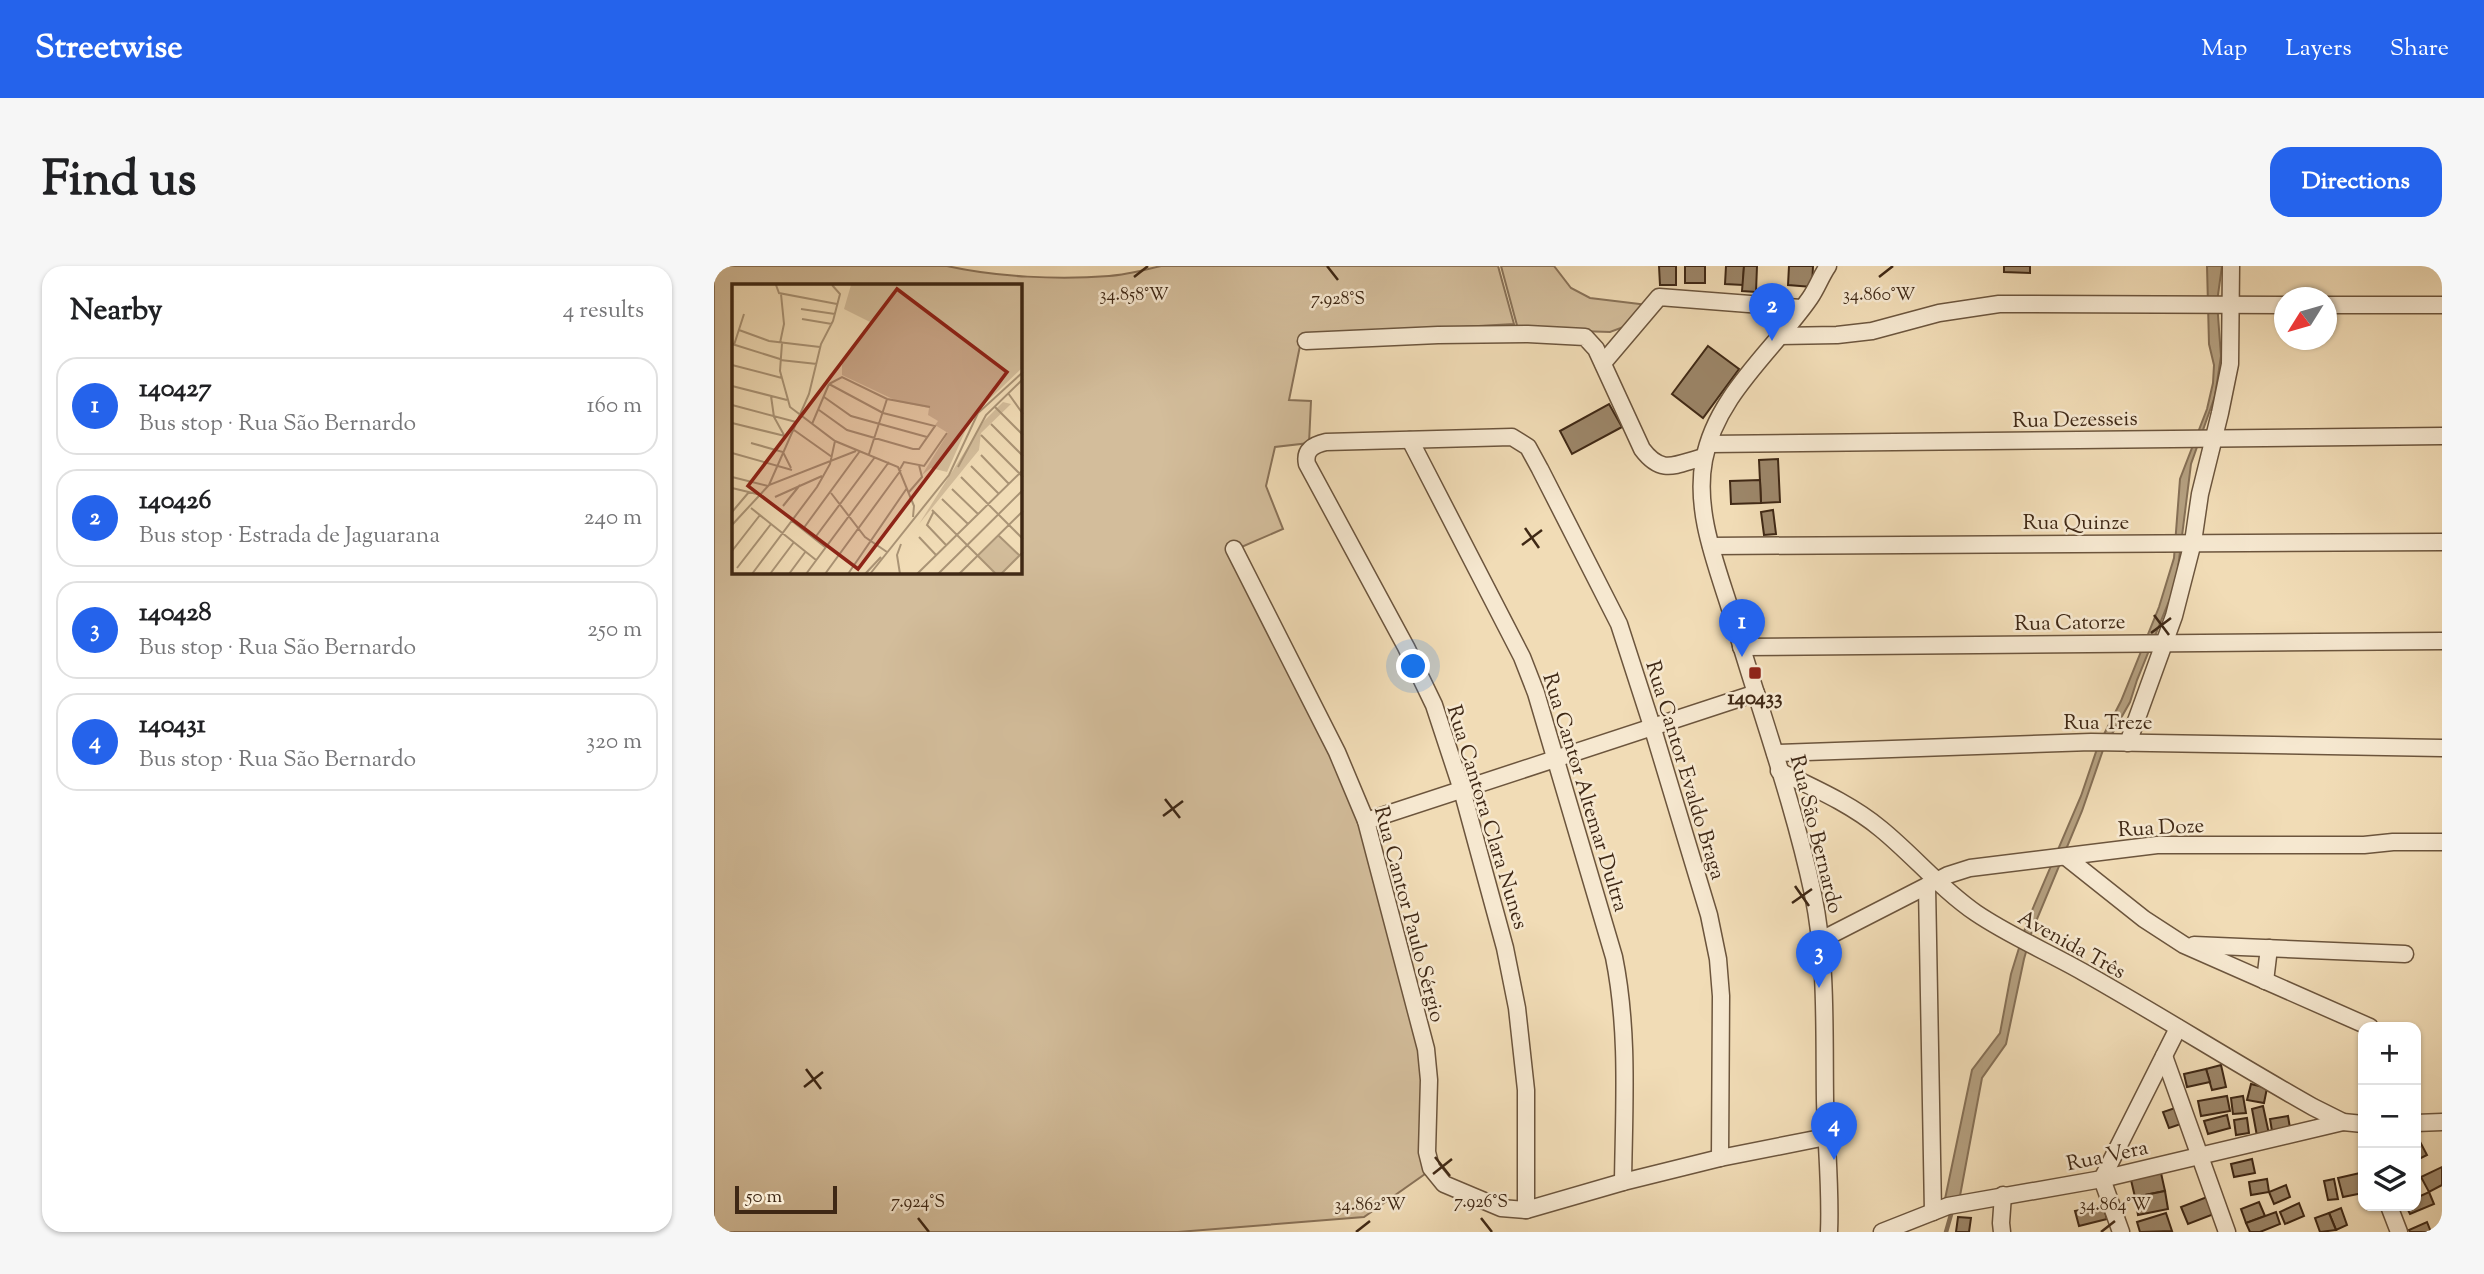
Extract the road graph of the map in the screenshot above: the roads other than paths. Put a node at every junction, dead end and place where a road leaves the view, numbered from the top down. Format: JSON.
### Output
{"nodes":[{"id":1,"x":2231,"y":266,"type":"edge"},
{"id":2,"x":1826,"y":268,"type":"edge"},
{"id":3,"x":2228,"y":305,"type":"junction"},
{"id":4,"x":2274,"y":305,"type":"edge"},
{"id":5,"x":2337,"y":305,"type":"edge"},
{"id":6,"x":2442,"y":305,"type":"edge"},
{"id":7,"x":1801,"y":309,"type":"junction"},
{"id":8,"x":1779,"y":336,"type":"junction"},
{"id":9,"x":1306,"y":341,"type":"dead end"},
{"id":10,"x":1603,"y":363,"type":"junction"},
{"id":11,"x":2442,"y":436,"type":"edge"},
{"id":12,"x":2208,"y":438,"type":"junction"},
{"id":13,"x":1410,"y":440,"type":"junction"},
{"id":14,"x":1707,"y":451,"type":"junction"},
{"id":15,"x":2189,"y":542,"type":"junction"},
{"id":16,"x":2442,"y":542,"type":"edge"},
{"id":17,"x":1711,"y":546,"type":"junction"},
{"id":18,"x":1234,"y":549,"type":"dead end"},
{"id":19,"x":2442,"y":641,"type":"edge"},
{"id":20,"x":2160,"y":642,"type":"junction"},
{"id":21,"x":1741,"y":647,"type":"junction"},
{"id":22,"x":1756,"y":693,"type":"junction"},
{"id":23,"x":1652,"y":726,"type":"junction"},
{"id":24,"x":2128,"y":743,"type":"junction"},
{"id":25,"x":2442,"y":748,"type":"edge"},
{"id":26,"x":1774,"y":754,"type":"junction"},
{"id":27,"x":1556,"y":758,"type":"junction"},
{"id":28,"x":1779,"y":771,"type":"junction"},
{"id":29,"x":1462,"y":790,"type":"junction"},
{"id":30,"x":1366,"y":821,"type":"junction"},
{"id":31,"x":2442,"y":842,"type":"edge"},
{"id":32,"x":2066,"y":857,"type":"junction"},
{"id":33,"x":1931,"y":884,"type":"junction"},
{"id":34,"x":1821,"y":940,"type":"junction"},
{"id":35,"x":2184,"y":945,"type":"junction"},
{"id":36,"x":2269,"y":948,"type":"junction"},
{"id":37,"x":2405,"y":954,"type":"dead end"},
{"id":38,"x":2265,"y":981,"type":"junction"},
{"id":39,"x":2359,"y":1022,"type":"edge"},
{"id":40,"x":2178,"y":1028,"type":"junction"},
{"id":41,"x":2164,"y":1056,"type":"junction"},
{"id":42,"x":2354,"y":1123,"type":"edge"},
{"id":43,"x":2421,"y":1124,"type":"edge"},
{"id":44,"x":2440,"y":1127,"type":"edge"},
{"id":45,"x":1826,"y":1138,"type":"junction"},
{"id":46,"x":2199,"y":1156,"type":"junction"},
{"id":47,"x":1720,"y":1158,"type":"junction"},
{"id":48,"x":2102,"y":1179,"type":"junction"},
{"id":49,"x":1623,"y":1182,"type":"junction"},
{"id":50,"x":2003,"y":1195,"type":"junction"},
{"id":51,"x":1526,"y":1210,"type":"junction"},
{"id":52,"x":2391,"y":1211,"type":"edge"},
{"id":53,"x":1933,"y":1212,"type":"junction"},
{"id":54,"x":1829,"y":1232,"type":"edge"},
{"id":55,"x":1882,"y":1232,"type":"edge"},
{"id":56,"x":2003,"y":1232,"type":"edge"},
{"id":57,"x":2121,"y":1232,"type":"edge"},
{"id":58,"x":2227,"y":1232,"type":"edge"},
{"id":59,"x":2399,"y":1232,"type":"edge"}],
"edges":[{"from":1,"to":3,"type":"street"},
{"from":2,"to":7,"type":"street"},
{"from":3,"to":4,"type":"street"},
{"from":3,"to":8,"type":"street"},
{"from":3,"to":12,"type":"street"},
{"from":5,"to":6,"type":"street"},
{"from":7,"to":8,"type":"street"},
{"from":7,"to":10,"type":"street"},
{"from":8,"to":14,"type":"street"},
{"from":9,"to":10,"type":"street"},
{"from":10,"to":14,"type":"street","name":"Rua Dezesseis"},
{"from":11,"to":12,"type":"street","name":"Rua Dezesseis"},
{"from":12,"to":14,"type":"street","name":"Rua Dezesseis"},
{"from":12,"to":15,"type":"street"},
{"from":13,"to":23,"type":"street","name":"Rua Cantor Evaldo Braga"},
{"from":13,"to":27,"type":"street","name":"Rua Cantor Altemar Dultra"},
{"from":13,"to":29,"type":"street","name":"Rua Cantora Clara Nunes"},
{"from":14,"to":17,"type":"street","name":"Rua São Bernardo"},
{"from":15,"to":16,"type":"street","name":"Rua Quinze"},
{"from":15,"to":17,"type":"street","name":"Rua Quinze"},
{"from":15,"to":20,"type":"street"},
{"from":17,"to":21,"type":"street","name":"Rua São Bernardo"},
{"from":18,"to":30,"type":"street","name":"Rua Cantor Paulo Sérgio"},
{"from":19,"to":20,"type":"street","name":"Rua Catorze"},
{"from":20,"to":21,"type":"street","name":"Rua Catorze"},
{"from":20,"to":24,"type":"street"},
{"from":21,"to":22,"type":"street","name":"Rua São Bernardo"},
{"from":22,"to":23,"type":"street"},
{"from":22,"to":26,"type":"street","name":"Rua São Bernardo"},
{"from":23,"to":27,"type":"street"},
{"from":23,"to":47,"type":"street","name":"Rua Cantor Evaldo Braga"},
{"from":24,"to":25,"type":"street","name":"Rua Treze"},
{"from":24,"to":26,"type":"street","name":"Rua Treze"},
{"from":26,"to":28,"type":"street","name":"Rua São Bernardo"},
{"from":27,"to":29,"type":"street"},
{"from":27,"to":49,"type":"street","name":"Rua Cantor Altemar Dultra"},
{"from":28,"to":33,"type":"street","name":"Avenida Três"},
{"from":28,"to":34,"type":"street","name":"Rua São Bernardo"},
{"from":29,"to":30,"type":"street"},
{"from":29,"to":51,"type":"street","name":"Rua Cantora Clara Nunes"},
{"from":30,"to":51,"type":"street","name":"Rua Cantor Paulo Sérgio"},
{"from":31,"to":32,"type":"street","name":"Rua Doze"},
{"from":32,"to":33,"type":"street","name":"Rua Doze"},
{"from":32,"to":35,"type":"street"},
{"from":33,"to":34,"type":"street","name":"Rua Doze"},
{"from":33,"to":40,"type":"street","name":"Avenida Três"},
{"from":33,"to":53,"type":"street"},
{"from":34,"to":45,"type":"street","name":"Rua São Bernardo"},
{"from":35,"to":36,"type":"street"},
{"from":35,"to":38,"type":"street"},
{"from":36,"to":37,"type":"street"},
{"from":36,"to":38,"type":"street"},
{"from":38,"to":39,"type":"street"},
{"from":40,"to":41,"type":"street"},
{"from":40,"to":42,"type":"street","name":"Avenida Três"},
{"from":41,"to":46,"type":"street"},
{"from":41,"to":48,"type":"street"},
{"from":42,"to":46,"type":"street","name":"Rua Vera"},
{"from":43,"to":44,"type":"street"},
{"from":45,"to":47,"type":"street"},
{"from":45,"to":54,"type":"street","name":"Rua São Bernardo"},
{"from":46,"to":48,"type":"street","name":"Rua Vera"},
{"from":46,"to":58,"type":"street"},
{"from":47,"to":49,"type":"street"},
{"from":48,"to":50,"type":"street","name":"Rua Vera"},
{"from":48,"to":57,"type":"street"},
{"from":49,"to":51,"type":"street"},
{"from":50,"to":53,"type":"street","name":"Rua Vera"},
{"from":50,"to":56,"type":"street"},
{"from":52,"to":59,"type":"street"},
{"from":53,"to":55,"type":"street","name":"Rua Vera"}]}
